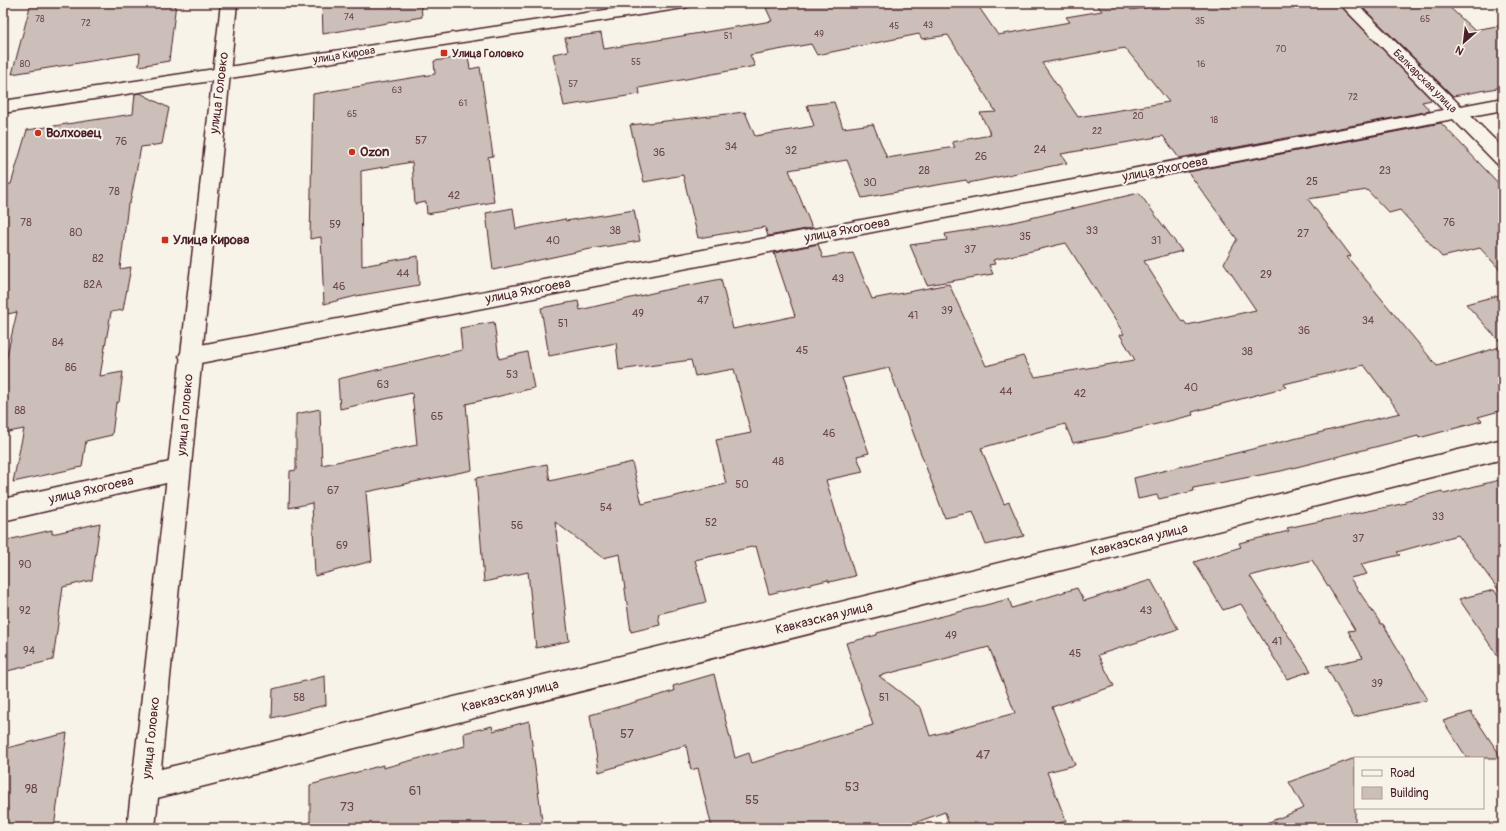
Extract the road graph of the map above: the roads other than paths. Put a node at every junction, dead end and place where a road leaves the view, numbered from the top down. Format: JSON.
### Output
{"nodes":[{"id":1,"x":229,"y":3,"type":"edge"},
{"id":2,"x":684,"y":3,"type":"edge"},
{"id":3,"x":1347,"y":3,"type":"edge"},
{"id":4,"x":221,"y":74,"type":"junction"},
{"id":5,"x":1503,"y":104,"type":"edge"},
{"id":6,"x":3,"y":107,"type":"edge"},
{"id":7,"x":1458,"y":113,"type":"junction"},
{"id":8,"x":1503,"y":159,"type":"edge"},
{"id":9,"x":190,"y":356,"type":"junction"},
{"id":10,"x":1503,"y":449,"type":"edge"},
{"id":11,"x":179,"y":470,"type":"junction"},
{"id":12,"x":3,"y":510,"type":"edge"},
{"id":13,"x":145,"y":787,"type":"junction"},
{"id":14,"x":141,"y":828,"type":"edge"}],
"edges":[{"from":1,"to":4,"type":"street","name":"улица Головко"},
{"from":2,"to":4,"type":"street","name":"улица Кирова"},
{"from":3,"to":7,"type":"street","name":"Балкарская улица"},
{"from":4,"to":6,"type":"street","name":"улица Кирова"},
{"from":4,"to":9,"type":"street","name":"улица Головко"},
{"from":5,"to":7,"type":"street","name":"улица Яхогоева"},
{"from":7,"to":8,"type":"street","name":"Балкарская улица"},
{"from":7,"to":9,"type":"street","name":"улица Яхогоева"},
{"from":9,"to":11,"type":"street","name":"улица Головко"},
{"from":10,"to":13,"type":"street","name":"Кавказская улица"},
{"from":11,"to":12,"type":"street","name":"улица Яхогоева"},
{"from":11,"to":13,"type":"street","name":"улица Головко"},
{"from":13,"to":14,"type":"street","name":"улица Головко"}]}
